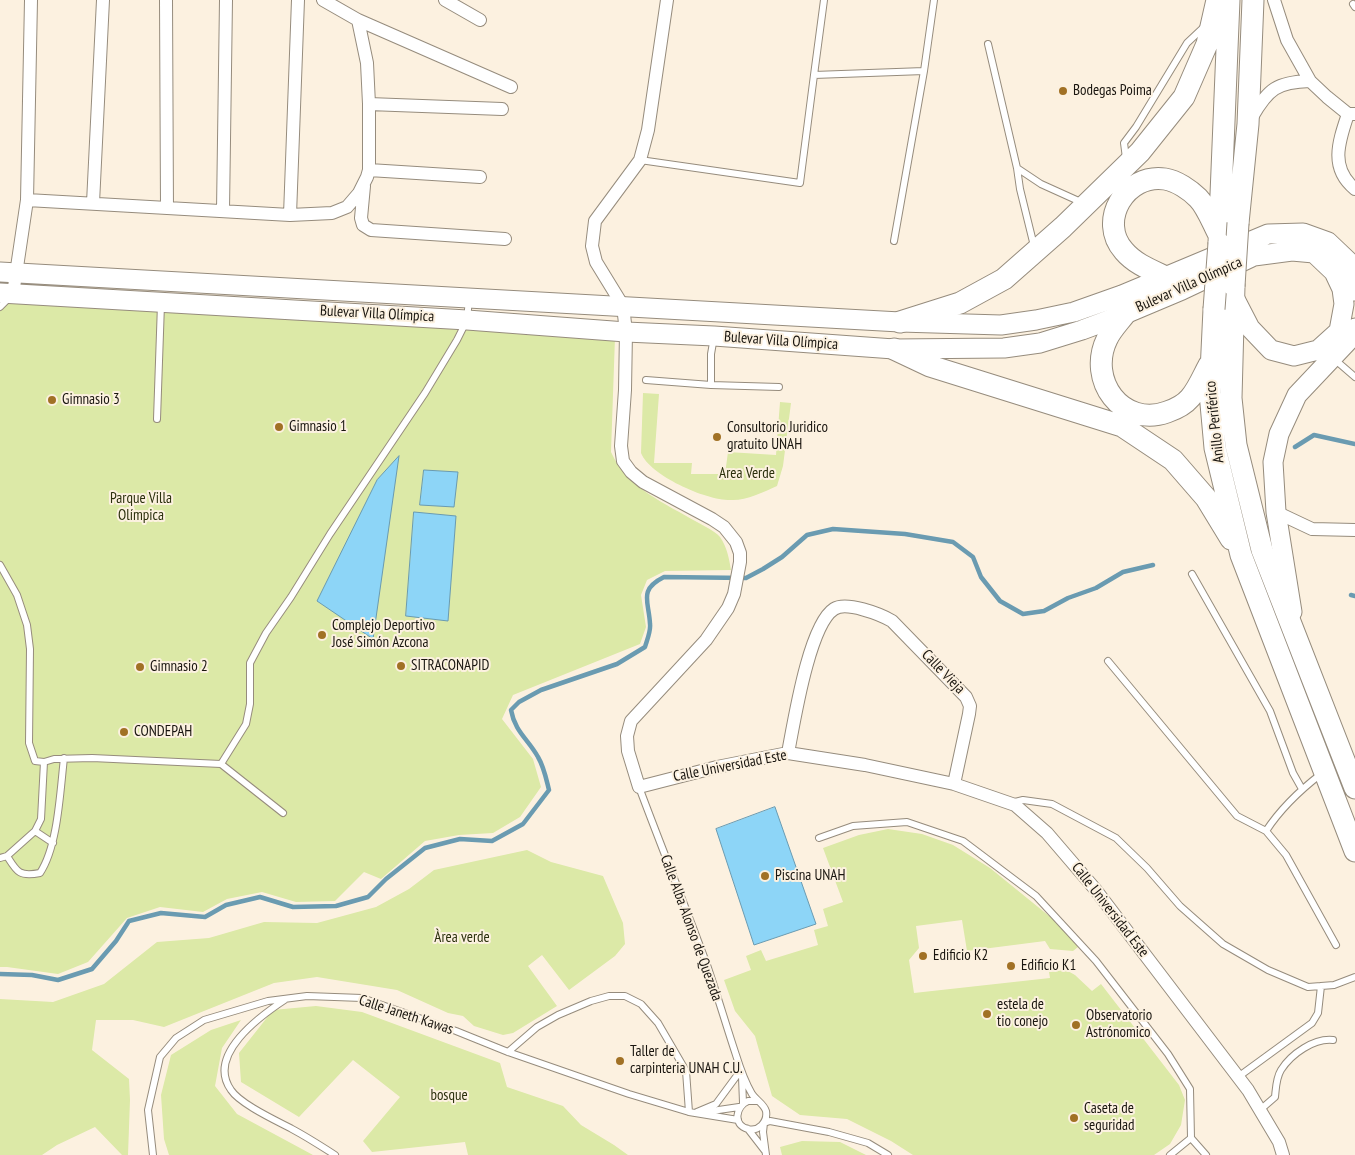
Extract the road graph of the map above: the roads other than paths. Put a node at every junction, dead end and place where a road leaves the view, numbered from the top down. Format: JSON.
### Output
{"nodes":[{"id":1,"x":31,"y":0,"type":"edge"},
{"id":2,"x":103,"y":0,"type":"edge"},
{"id":3,"x":166,"y":0,"type":"edge"},
{"id":4,"x":226,"y":0,"type":"edge"},
{"id":5,"x":298,"y":0,"type":"edge"},
{"id":6,"x":445,"y":0,"type":"edge"},
{"id":7,"x":667,"y":0,"type":"edge"},
{"id":8,"x":824,"y":0,"type":"edge"},
{"id":9,"x":934,"y":0,"type":"edge"},
{"id":10,"x":1229,"y":0,"type":"edge"},
{"id":11,"x":1253,"y":0,"type":"edge"},
{"id":12,"x":1274,"y":0,"type":"edge"},
{"id":13,"x":326,"y":1,"type":"edge"},
{"id":14,"x":1215,"y":10,"type":"edge"},
{"id":15,"x":358,"y":20,"type":"junction"},
{"id":16,"x":480,"y":20,"type":"dead end"},
{"id":17,"x":988,"y":44,"type":"dead end"},
{"id":18,"x":924,"y":71,"type":"junction"},
{"id":19,"x":814,"y":75,"type":"junction"},
{"id":20,"x":1310,"y":81,"type":"junction"},
{"id":21,"x":512,"y":87,"type":"dead end"},
{"id":22,"x":369,"y":104,"type":"junction"},
{"id":23,"x":502,"y":109,"type":"dead end"},
{"id":24,"x":1352,"y":114,"type":"edge"},
{"id":25,"x":1248,"y":124,"type":"junction"},
{"id":26,"x":640,"y":160,"type":"junction"},
{"id":27,"x":1018,"y":168,"type":"junction"},
{"id":28,"x":369,"y":170,"type":"junction"},
{"id":29,"x":480,"y":177,"type":"dead end"},
{"id":30,"x":364,"y":184,"type":"junction"},
{"id":31,"x":1355,"y":189,"type":"edge"},
{"id":32,"x":26,"y":200,"type":"junction"},
{"id":33,"x":93,"y":203,"type":"junction"},
{"id":34,"x":1087,"y":204,"type":"junction"},
{"id":35,"x":167,"y":208,"type":"junction"},
{"id":36,"x":223,"y":210,"type":"junction"},
{"id":37,"x":290,"y":215,"type":"junction"},
{"id":38,"x":505,"y":239,"type":"dead end"},
{"id":39,"x":1219,"y":239,"type":"junction"},
{"id":40,"x":894,"y":241,"type":"dead end"},
{"id":41,"x":1035,"y":252,"type":"junction"},
{"id":42,"x":8,"y":272,"type":"edge"},
{"id":43,"x":1166,"y":277,"type":"junction"},
{"id":44,"x":1355,"y":291,"type":"edge"},
{"id":45,"x":1234,"y":292,"type":"junction"},
{"id":46,"x":7,"y":293,"type":"edge"},
{"id":47,"x":470,"y":298,"type":"junction"},
{"id":48,"x":161,"y":302,"type":"junction"},
{"id":49,"x":623,"y":306,"type":"junction"},
{"id":50,"x":0,"y":307,"type":"edge"},
{"id":51,"x":1125,"y":314,"type":"junction"},
{"id":52,"x":467,"y":320,"type":"junction"},
{"id":53,"x":900,"y":322,"type":"junction"},
{"id":54,"x":1355,"y":328,"type":"edge"},
{"id":55,"x":626,"y":332,"type":"junction"},
{"id":56,"x":714,"y":336,"type":"junction"},
{"id":57,"x":894,"y":349,"type":"junction"},
{"id":58,"x":1332,"y":357,"type":"junction"},
{"id":59,"x":1211,"y":363,"type":"junction"},
{"id":60,"x":1355,"y":377,"type":"edge"},
{"id":61,"x":646,"y":380,"type":"dead end"},
{"id":62,"x":712,"y":385,"type":"junction"},
{"id":63,"x":778,"y":387,"type":"dead end"},
{"id":64,"x":157,"y":419,"type":"dead end"},
{"id":65,"x":1276,"y":512,"type":"junction"},
{"id":66,"x":1355,"y":530,"type":"edge"},
{"id":67,"x":1241,"y":555,"type":"junction"},
{"id":68,"x":0,"y":566,"type":"edge"},
{"id":69,"x":1192,"y":574,"type":"dead end"},
{"id":70,"x":0,"y":576,"type":"edge"},
{"id":71,"x":10,"y":584,"type":"junction"},
{"id":72,"x":1297,"y":640,"type":"junction"},
{"id":73,"x":1108,"y":661,"type":"dead end"},
{"id":74,"x":788,"y":753,"type":"junction"},
{"id":75,"x":64,"y":758,"type":"junction"},
{"id":76,"x":44,"y":762,"type":"junction"},
{"id":77,"x":221,"y":764,"type":"junction"},
{"id":78,"x":1324,"y":772,"type":"junction"},
{"id":79,"x":954,"y":784,"type":"junction"},
{"id":80,"x":639,"y":787,"type":"junction"},
{"id":81,"x":1355,"y":788,"type":"edge"},
{"id":82,"x":1302,"y":789,"type":"junction"},
{"id":83,"x":1009,"y":803,"type":"junction"},
{"id":84,"x":284,"y":814,"type":"dead end"},
{"id":85,"x":35,"y":831,"type":"junction"},
{"id":86,"x":1266,"y":831,"type":"junction"},
{"id":87,"x":819,"y":838,"type":"dead end"},
{"id":88,"x":52,"y":842,"type":"junction"},
{"id":89,"x":1355,"y":851,"type":"edge"},
{"id":90,"x":3,"y":857,"type":"edge"},
{"id":91,"x":1336,"y":945,"type":"dead end"},
{"id":92,"x":1355,"y":977,"type":"edge"},
{"id":93,"x":1321,"y":986,"type":"junction"},
{"id":94,"x":288,"y":998,"type":"junction"},
{"id":95,"x":1333,"y":1040,"type":"dead end"},
{"id":96,"x":508,"y":1052,"type":"junction"},
{"id":97,"x":741,"y":1070,"type":"junction"},
{"id":98,"x":1238,"y":1077,"type":"junction"},
{"id":99,"x":758,"y":1101,"type":"junction"},
{"id":100,"x":741,"y":1105,"type":"junction"},
{"id":101,"x":765,"y":1108,"type":"junction"},
{"id":102,"x":1260,"y":1110,"type":"junction"},
{"id":103,"x":693,"y":1113,"type":"junction"},
{"id":104,"x":738,"y":1120,"type":"junction"},
{"id":105,"x":782,"y":1122,"type":"junction"},
{"id":106,"x":764,"y":1123,"type":"junction"},
{"id":107,"x":748,"y":1129,"type":"junction"},
{"id":108,"x":1191,"y":1138,"type":"junction"},
{"id":109,"x":766,"y":1154,"type":"edge"},
{"id":110,"x":153,"y":1155,"type":"edge"},
{"id":111,"x":335,"y":1155,"type":"edge"},
{"id":112,"x":888,"y":1155,"type":"edge"},
{"id":113,"x":1170,"y":1155,"type":"edge"},
{"id":114,"x":1206,"y":1155,"type":"edge"},
{"id":115,"x":1284,"y":1155,"type":"edge"}],
"edges":[{"from":1,"to":32,"type":"street"},
{"from":2,"to":33,"type":"street"},
{"from":3,"to":35,"type":"street"},
{"from":4,"to":36,"type":"street"},
{"from":5,"to":37,"type":"street"},
{"from":6,"to":16,"type":"street"},
{"from":7,"to":26,"type":"street"},
{"from":8,"to":19,"type":"lane"},
{"from":9,"to":18,"type":"lane"},
{"from":10,"to":39,"type":"highway","name":"Anillo Periférico"},
{"from":11,"to":25,"type":"highway","name":"Anillo Periférico"},
{"from":12,"to":20,"type":"street"},
{"from":13,"to":15,"type":"street"},
{"from":14,"to":34,"type":"highway"},
{"from":15,"to":21,"type":"street"},
{"from":15,"to":22,"type":"street"},
{"from":17,"to":27,"type":"lane"},
{"from":18,"to":19,"type":"lane"},
{"from":18,"to":40,"type":"lane"},
{"from":19,"to":26,"type":"lane"},
{"from":20,"to":24,"type":"street"},
{"from":20,"to":25,"type":"street"},
{"from":22,"to":23,"type":"street"},
{"from":22,"to":28,"type":"street"},
{"from":24,"to":31,"type":"street"},
{"from":25,"to":45,"type":"highway","name":"Anillo Periférico","bridge":true},
{"from":26,"to":49,"type":"street"},
{"from":27,"to":34,"type":"lane"},
{"from":27,"to":41,"type":"lane"},
{"from":28,"to":29,"type":"street"},
{"from":28,"to":30,"type":"street"},
{"from":30,"to":37,"type":"street"},
{"from":30,"to":38,"type":"street"},
{"from":32,"to":33,"type":"street"},
{"from":32,"to":42,"type":"street"},
{"from":33,"to":35,"type":"street"},
{"from":34,"to":41,"type":"highway"},
{"from":35,"to":36,"type":"street"},
{"from":36,"to":37,"type":"street"},
{"from":39,"to":43,"type":"highway"},
{"from":39,"to":59,"type":"highway","name":"Anillo Periférico","bridge":true},
{"from":41,"to":53,"type":"highway"},
{"from":42,"to":46,"type":"street"},
{"from":42,"to":47,"type":"main road","name":"Bulevar Villa Olímpica"},
{"from":43,"to":44,"type":"main road","name":"Bulevar Villa Olímpica"},
{"from":43,"to":53,"type":"main road","name":"Bulevar Villa Olímpica"},
{"from":45,"to":51,"type":"main road","name":"Bulevar Villa Olímpica"},
{"from":45,"to":72,"type":"highway","name":"Anillo Periférico"},
{"from":46,"to":48,"type":"main road","name":"Bulevar Villa Olímpica"},
{"from":46,"to":50,"type":"lane"},
{"from":47,"to":49,"type":"main road","name":"Bulevar Villa Olímpica"},
{"from":47,"to":52,"type":"lane"},
{"from":48,"to":52,"type":"main road","name":"Bulevar Villa Olímpica"},
{"from":48,"to":64,"type":"lane"},
{"from":49,"to":53,"type":"main road","name":"Bulevar Villa Olímpica"},
{"from":49,"to":55,"type":"street"},
{"from":51,"to":57,"type":"main road","name":"Bulevar Villa Olímpica"},
{"from":51,"to":59,"type":"highway"},
{"from":52,"to":55,"type":"main road","name":"Bulevar Villa Olímpica"},
{"from":52,"to":77,"type":"lane"},
{"from":54,"to":58,"type":"main road"},
{"from":55,"to":56,"type":"main road","name":"Bulevar Villa Olímpica"},
{"from":55,"to":80,"type":"street"},
{"from":56,"to":57,"type":"main road","name":"Bulevar Villa Olímpica"},
{"from":56,"to":62,"type":"lane"},
{"from":57,"to":67,"type":"highway"},
{"from":58,"to":60,"type":"lane"},
{"from":58,"to":65,"type":"main road"},
{"from":59,"to":67,"type":"highway","name":"Anillo Periférico"},
{"from":61,"to":62,"type":"lane"},
{"from":62,"to":63,"type":"lane"},
{"from":65,"to":66,"type":"street"},
{"from":65,"to":72,"type":"main road"},
{"from":67,"to":78,"type":"highway","name":"Anillo Periférico"},
{"from":68,"to":71,"type":"lane"},
{"from":69,"to":82,"type":"lane"},
{"from":70,"to":71,"type":"lane"},
{"from":71,"to":76,"type":"lane"},
{"from":72,"to":81,"type":"highway","name":"Anillo Periférico"},
{"from":73,"to":86,"type":"lane"},
{"from":74,"to":79,"type":"street","name":"Calle Universidad Este"},
{"from":74,"to":79,"type":"street","name":"Calle Vieja"},
{"from":74,"to":80,"type":"street","name":"Calle Universidad Este"},
{"from":75,"to":76,"type":"lane"},
{"from":75,"to":77,"type":"lane"},
{"from":75,"to":88,"type":"lane"},
{"from":76,"to":85,"type":"lane"},
{"from":77,"to":84,"type":"lane"},
{"from":78,"to":82,"type":"lane"},
{"from":78,"to":89,"type":"highway","name":"Anillo Periférico"},
{"from":79,"to":83,"type":"street","name":"Calle Universidad Este"},
{"from":80,"to":97,"type":"lane","name":"Calle Alba Alonso de Quezada"},
{"from":82,"to":86,"type":"lane"},
{"from":83,"to":93,"type":"lane"},
{"from":83,"to":98,"type":"street","name":"Calle Universidad Este"},
{"from":85,"to":88,"type":"lane"},
{"from":85,"to":90,"type":"lane"},
{"from":86,"to":91,"type":"lane"},
{"from":87,"to":108,"type":"lane"},
{"from":88,"to":90,"type":"lane"},
{"from":92,"to":93,"type":"lane"},
{"from":93,"to":98,"type":"lane"},
{"from":94,"to":96,"type":"lane","name":"Calle Janeth Kawas"},
{"from":94,"to":110,"type":"lane","name":"Calle Janeth Kawas"},
{"from":94,"to":111,"type":"lane"},
{"from":95,"to":102,"type":"lane"},
{"from":96,"to":103,"type":"lane","name":"Calle Janeth Kawas"},
{"from":96,"to":103,"type":"lane"},
{"from":97,"to":99,"type":"lane"},
{"from":97,"to":100,"type":"lane"},
{"from":97,"to":103,"type":"lane"},
{"from":98,"to":102,"type":"street","name":"Calle Universidad Este"},
{"from":99,"to":100,"type":"lane"},
{"from":99,"to":101,"type":"lane"},
{"from":100,"to":103,"type":"lane"},
{"from":100,"to":104,"type":"lane"},
{"from":101,"to":105,"type":"lane"},
{"from":101,"to":106,"type":"lane"},
{"from":102,"to":115,"type":"street","name":"Calle Universidad Este"},
{"from":103,"to":104,"type":"lane","name":"Calle Janeth Kawas"},
{"from":104,"to":107,"type":"lane"},
{"from":105,"to":106,"type":"lane"},
{"from":105,"to":112,"type":"lane"},
{"from":106,"to":107,"type":"lane"},
{"from":106,"to":109,"type":"lane"},
{"from":107,"to":109,"type":"lane"},
{"from":108,"to":113,"type":"lane"},
{"from":108,"to":114,"type":"lane"}]}
